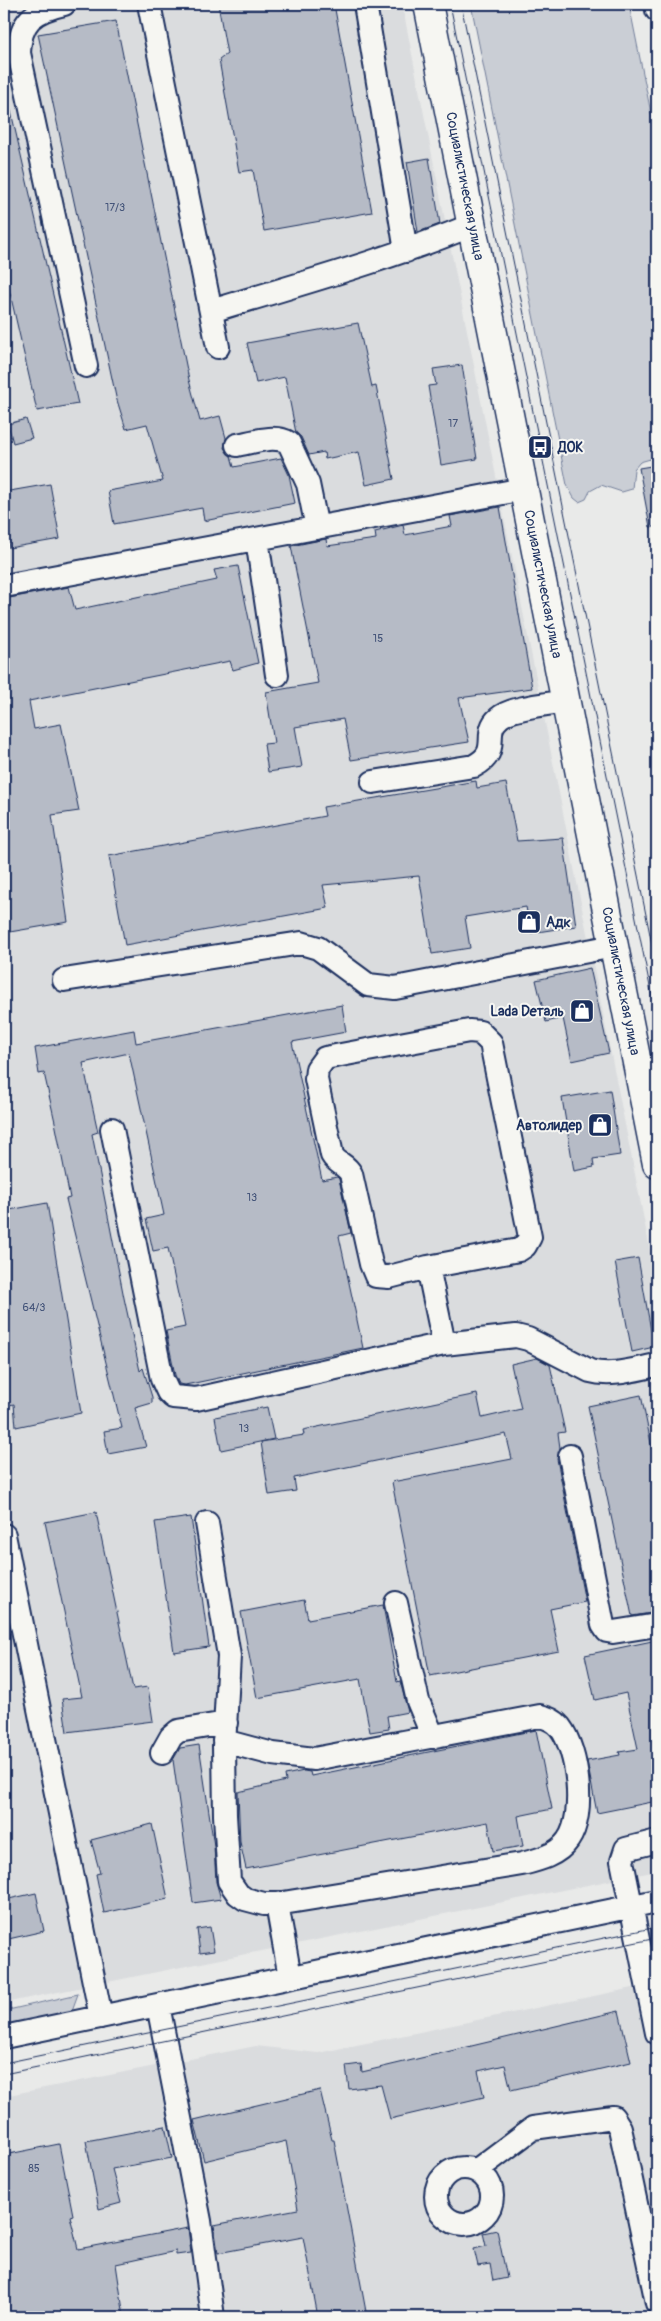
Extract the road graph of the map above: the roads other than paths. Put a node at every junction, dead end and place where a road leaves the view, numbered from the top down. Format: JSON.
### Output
{"nodes":[{"id":1,"x":64,"y":4,"type":"edge"},
{"id":2,"x":149,"y":4,"type":"edge"},
{"id":3,"x":365,"y":4,"type":"edge"},
{"id":4,"x":428,"y":4,"type":"edge"},
{"id":5,"x":656,"y":4,"type":"edge"},
{"id":6,"x":657,"y":10,"type":"edge"},
{"id":7,"x":472,"y":225,"type":"junction"},
{"id":8,"x":406,"y":251,"type":"junction"},
{"id":9,"x":211,"y":311,"type":"junction"},
{"id":10,"x":218,"y":347,"type":"dead end"},
{"id":11,"x":86,"y":366,"type":"dead end"},
{"id":12,"x":237,"y":445,"type":"dead end"},
{"id":13,"x":524,"y":489,"type":"junction"},
{"id":14,"x":317,"y":528,"type":"junction"},
{"id":15,"x":257,"y":539,"type":"junction"},
{"id":16,"x":4,"y":586,"type":"edge"},
{"id":17,"x":277,"y":675,"type":"dead end"},
{"id":18,"x":566,"y":702,"type":"junction"},
{"id":19,"x":372,"y":782,"type":"dead end"},
{"id":20,"x":614,"y":946,"type":"junction"},
{"id":21,"x":64,"y":980,"type":"dead end"},
{"id":22,"x":112,"y":1128,"type":"dead end"},
{"id":23,"x":657,"y":1164,"type":"edge"},
{"id":24,"x":428,"y":1267,"type":"junction"},
{"id":25,"x":444,"y":1344,"type":"junction"},
{"id":26,"x":657,"y":1365,"type":"edge"},
{"id":27,"x":570,"y":1456,"type":"dead end"},
{"id":28,"x":208,"y":1523,"type":"dead end"},
{"id":29,"x":4,"y":1536,"type":"edge"},
{"id":30,"x":396,"y":1603,"type":"dead end"},
{"id":31,"x":657,"y":1625,"type":"edge"},
{"id":32,"x":225,"y":1732,"type":"junction"},
{"id":33,"x":433,"y":1736,"type":"junction"},
{"id":34,"x":162,"y":1753,"type":"dead end"},
{"id":35,"x":657,"y":1841,"type":"edge"},
{"id":36,"x":657,"y":1901,"type":"edge"},
{"id":37,"x":276,"y":1904,"type":"junction"},
{"id":38,"x":631,"y":1906,"type":"junction"},
{"id":39,"x":290,"y":1978,"type":"junction"},
{"id":40,"x":158,"y":2005,"type":"junction"},
{"id":41,"x":101,"y":2017,"type":"junction"},
{"id":42,"x":657,"y":2033,"type":"edge"},
{"id":43,"x":4,"y":2037,"type":"edge"},
{"id":44,"x":477,"y":2170,"type":"dead end"},
{"id":45,"x":657,"y":2303,"type":"edge"},
{"id":46,"x":213,"y":2317,"type":"edge"}],
"edges":[{"from":1,"to":11,"type":"street"},
{"from":2,"to":9,"type":"street"},
{"from":3,"to":8,"type":"street"},
{"from":4,"to":7,"type":"main road","name":"Социалистическая улица"},
{"from":5,"to":6,"type":"street"},
{"from":7,"to":8,"type":"street"},
{"from":7,"to":13,"type":"main road","name":"Социалистическая улица"},
{"from":8,"to":9,"type":"street"},
{"from":9,"to":10,"type":"street"},
{"from":12,"to":14,"type":"street"},
{"from":13,"to":14,"type":"street"},
{"from":13,"to":18,"type":"main road","name":"Социалистическая улица"},
{"from":14,"to":15,"type":"street"},
{"from":15,"to":16,"type":"street"},
{"from":15,"to":17,"type":"street"},
{"from":18,"to":19,"type":"street"},
{"from":18,"to":20,"type":"main road","name":"Социалистическая улица"},
{"from":20,"to":21,"type":"street"},
{"from":20,"to":23,"type":"main road","name":"Социалистическая улица"},
{"from":22,"to":25,"type":"street"},
{"from":24,"to":24,"type":"street"},
{"from":24,"to":25,"type":"street"},
{"from":25,"to":26,"type":"street"},
{"from":27,"to":31,"type":"street"},
{"from":28,"to":32,"type":"street"},
{"from":29,"to":41,"type":"street"},
{"from":30,"to":33,"type":"street"},
{"from":32,"to":33,"type":"street"},
{"from":32,"to":34,"type":"street"},
{"from":32,"to":37,"type":"street"},
{"from":33,"to":37,"type":"street"},
{"from":35,"to":38,"type":"street"},
{"from":36,"to":38,"type":"street"},
{"from":37,"to":39,"type":"street"},
{"from":38,"to":39,"type":"street"},
{"from":38,"to":42,"type":"street"},
{"from":39,"to":40,"type":"street"},
{"from":40,"to":41,"type":"street"},
{"from":40,"to":46,"type":"street"},
{"from":41,"to":43,"type":"street"},
{"from":44,"to":45,"type":"street"}]}
